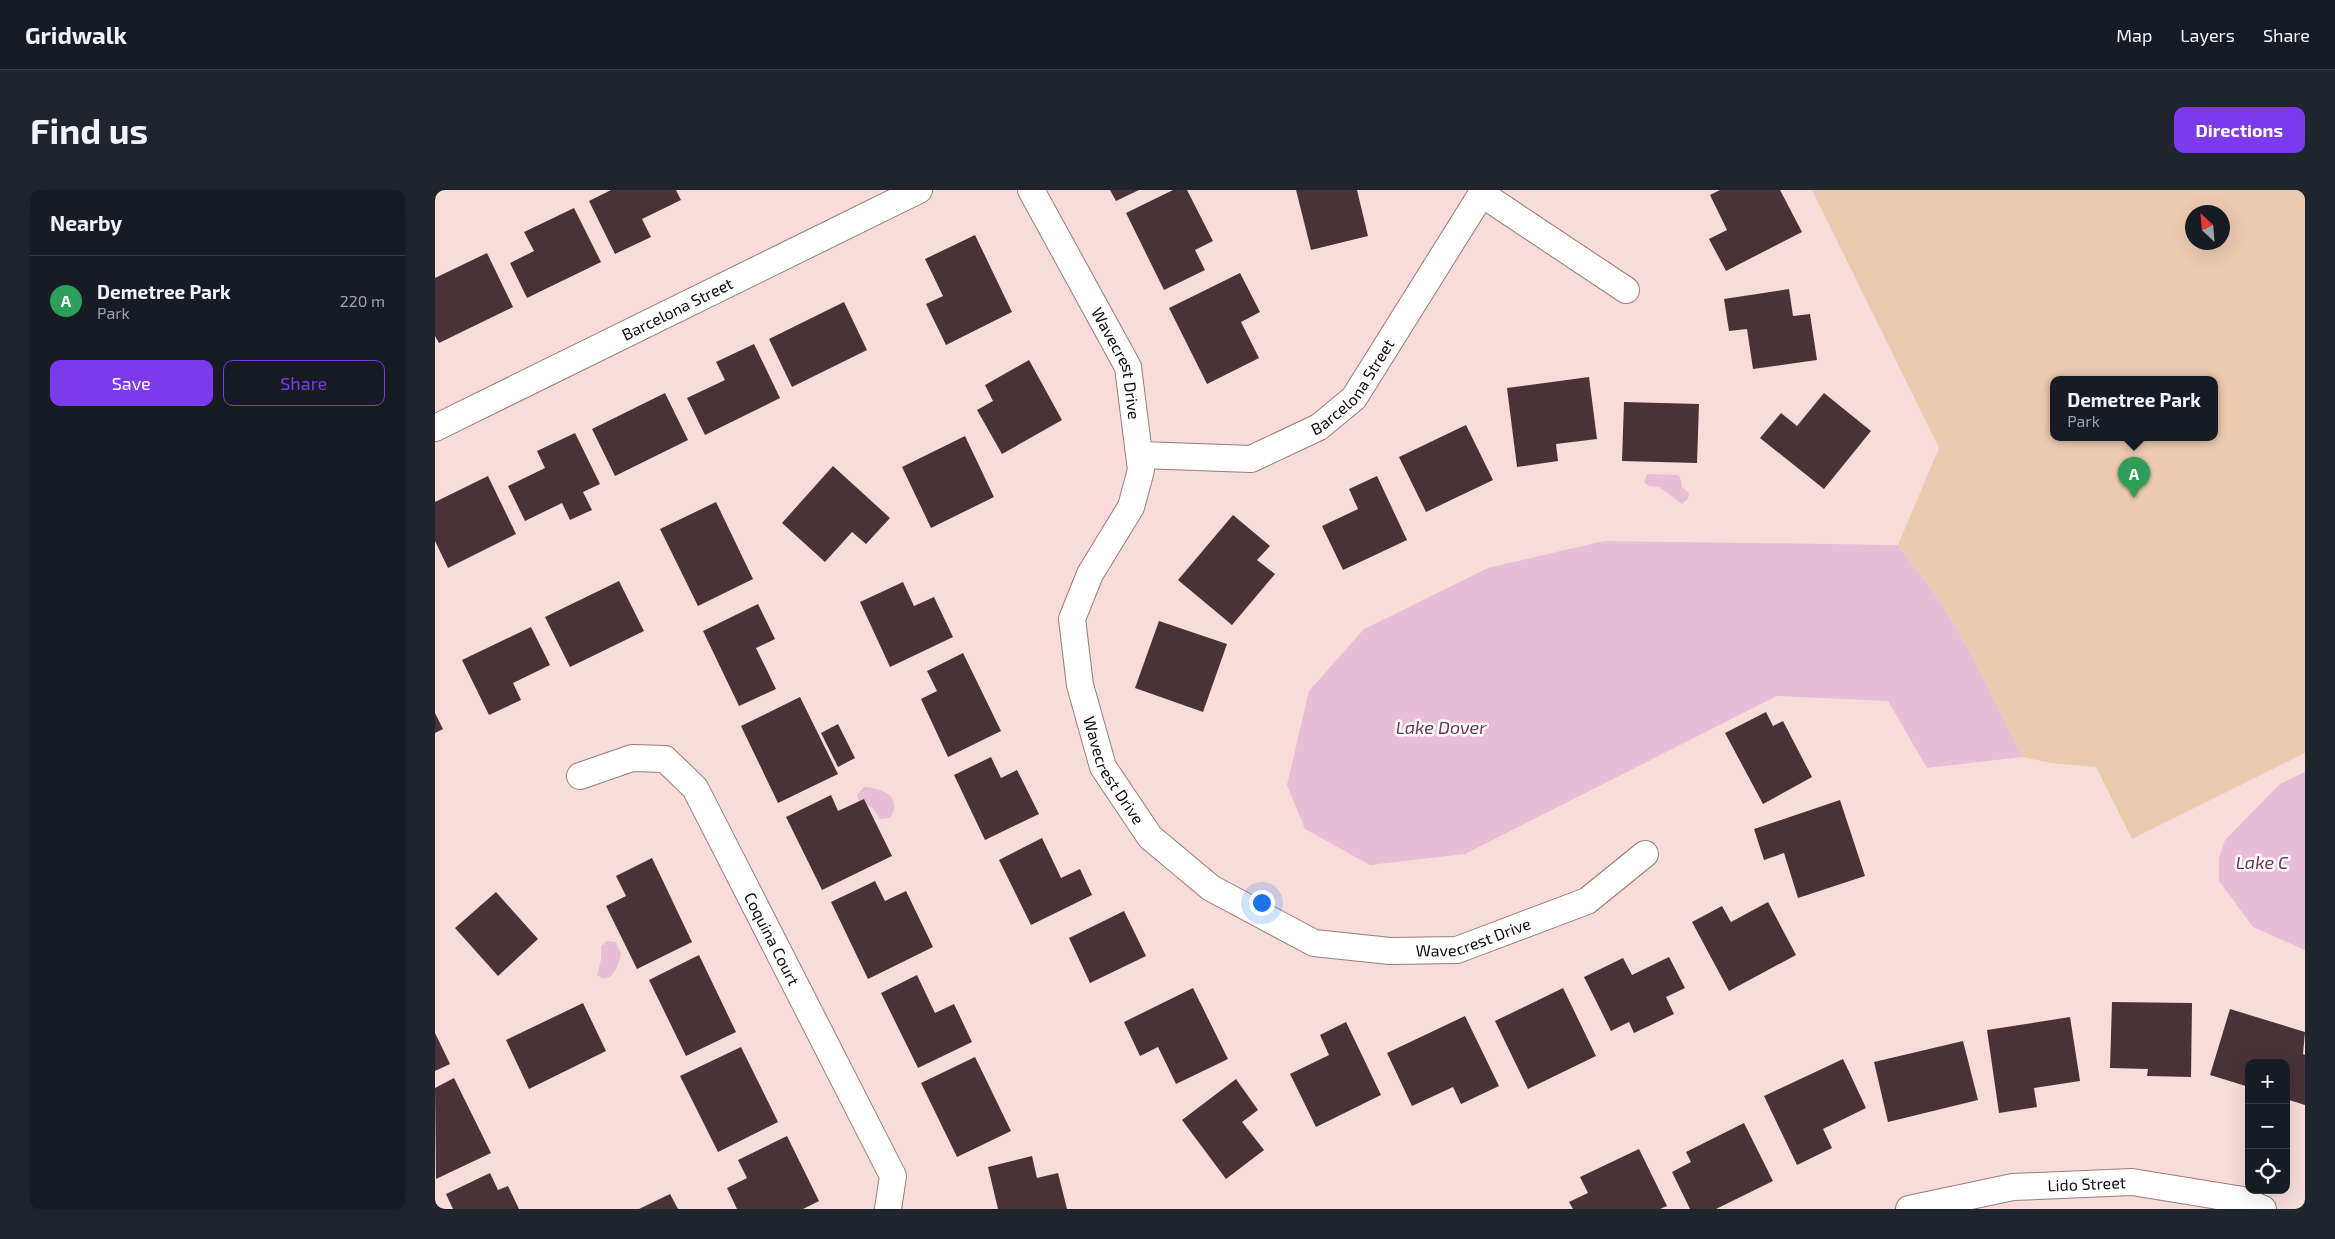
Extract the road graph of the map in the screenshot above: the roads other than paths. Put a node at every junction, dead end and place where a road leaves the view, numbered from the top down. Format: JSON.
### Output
{"nodes":[{"id":1,"x":919,"y":190,"type":"edge"},
{"id":2,"x":1031,"y":190,"type":"edge"},
{"id":3,"x":1483,"y":192,"type":"edge"},
{"id":4,"x":1626,"y":290,"type":"dead end"},
{"id":5,"x":435,"y":428,"type":"edge"},
{"id":6,"x":1141,"y":455,"type":"junction"},
{"id":7,"x":580,"y":776,"type":"dead end"},
{"id":8,"x":1645,"y":854,"type":"dead end"},
{"id":9,"x":887,"y":1209,"type":"edge"},
{"id":10,"x":1909,"y":1209,"type":"edge"},
{"id":11,"x":2263,"y":1209,"type":"edge"}],
"edges":[{"from":1,"to":5,"type":"street","name":"Barcelona Street"},
{"from":2,"to":6,"type":"street","name":"Wavecrest Drive"},
{"from":3,"to":4,"type":"street"},
{"from":3,"to":6,"type":"street","name":"Barcelona Street"},
{"from":6,"to":8,"type":"street","name":"Wavecrest Drive"},
{"from":7,"to":9,"type":"street","name":"Coquina Court"},
{"from":10,"to":11,"type":"street","name":"Lido Street"}]}
